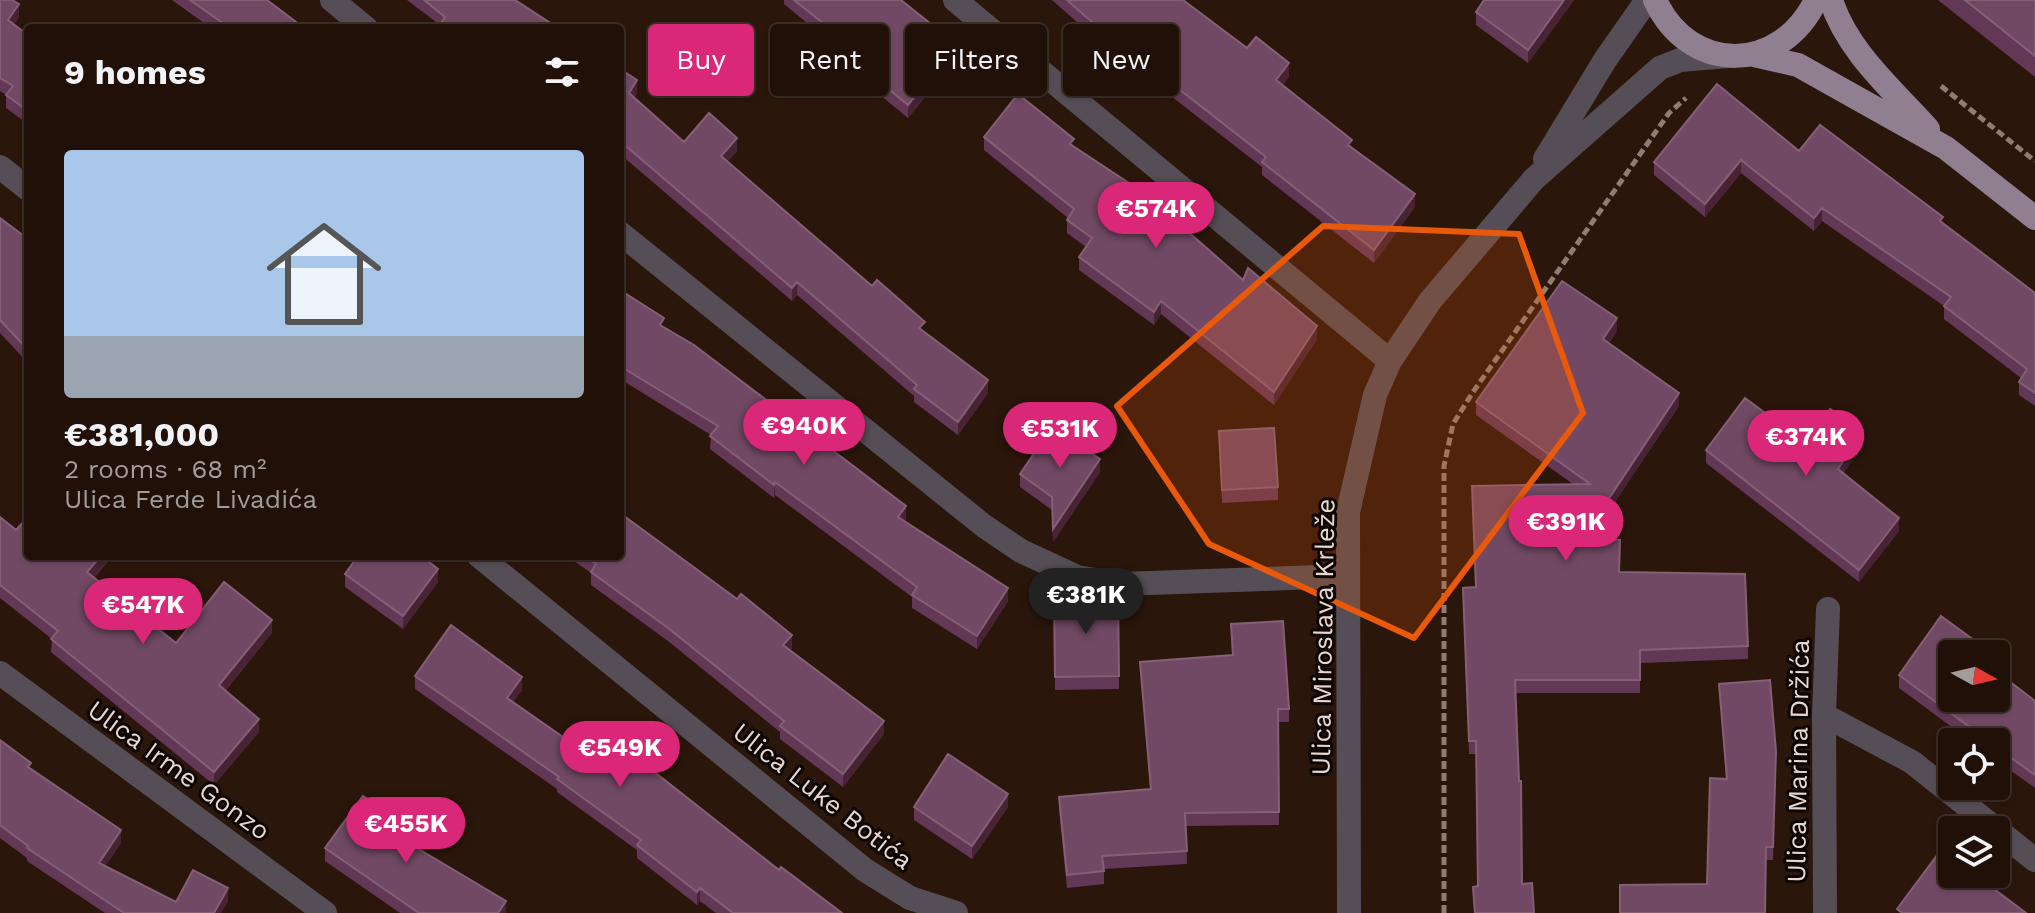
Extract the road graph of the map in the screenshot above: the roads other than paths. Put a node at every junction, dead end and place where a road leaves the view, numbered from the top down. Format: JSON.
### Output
{"nodes":[{"id":1,"x":332,"y":0,"type":"edge"},
{"id":2,"x":955,"y":0,"type":"edge"},
{"id":3,"x":1647,"y":0,"type":"edge"},
{"id":4,"x":1655,"y":0,"type":"edge"},
{"id":5,"x":1816,"y":0,"type":"edge"},
{"id":6,"x":1831,"y":0,"type":"edge"},
{"id":7,"x":361,"y":24,"type":"edge"},
{"id":8,"x":1754,"y":55,"type":"junction"},
{"id":9,"x":1728,"y":56,"type":"junction"},
{"id":10,"x":1946,"y":148,"type":"junction"},
{"id":11,"x":0,"y":167,"type":"edge"},
{"id":12,"x":1534,"y":179,"type":"junction"},
{"id":13,"x":24,"y":186,"type":"edge"},
{"id":14,"x":2035,"y":218,"type":"edge"},
{"id":15,"x":624,"y":236,"type":"edge"},
{"id":16,"x":1390,"y":361,"type":"junction"},
{"id":17,"x":484,"y":560,"type":"edge"},
{"id":18,"x":1347,"y":576,"type":"junction"},
{"id":19,"x":1828,"y":609,"type":"dead end"},
{"id":20,"x":0,"y":673,"type":"edge"},
{"id":21,"x":1824,"y":715,"type":"junction"},
{"id":22,"x":2035,"y":860,"type":"edge"},
{"id":23,"x":325,"y":913,"type":"edge"},
{"id":24,"x":956,"y":913,"type":"edge"},
{"id":25,"x":1349,"y":913,"type":"edge"},
{"id":26,"x":1825,"y":913,"type":"edge"}],
"edges":[{"from":1,"to":7,"type":"street"},
{"from":2,"to":16,"type":"street"},
{"from":3,"to":12,"type":"street","name":"Ulica Miroslava Krleže"},
{"from":4,"to":9,"type":"main road"},
{"from":5,"to":8,"type":"main road"},
{"from":6,"to":10,"type":"main road"},
{"from":8,"to":9,"type":"main road"},
{"from":8,"to":10,"type":"main road"},
{"from":9,"to":12,"type":"street","name":"Ulica Miroslava Krleže"},
{"from":10,"to":14,"type":"main road"},
{"from":11,"to":13,"type":"street"},
{"from":12,"to":16,"type":"street","name":"Ulica Miroslava Krleže"},
{"from":15,"to":18,"type":"street"},
{"from":16,"to":18,"type":"street","name":"Ulica Miroslava Krleže"},
{"from":17,"to":24,"type":"street","name":"Ulica Luke Botića"},
{"from":18,"to":25,"type":"street","name":"Ulica Miroslava Krleže"},
{"from":19,"to":21,"type":"street","name":"Ulica Marina Držića"},
{"from":20,"to":23,"type":"street","name":"Ulica Irme Gonzo"},
{"from":21,"to":22,"type":"street"},
{"from":21,"to":26,"type":"street","name":"Ulica Marina Držića"}]}
